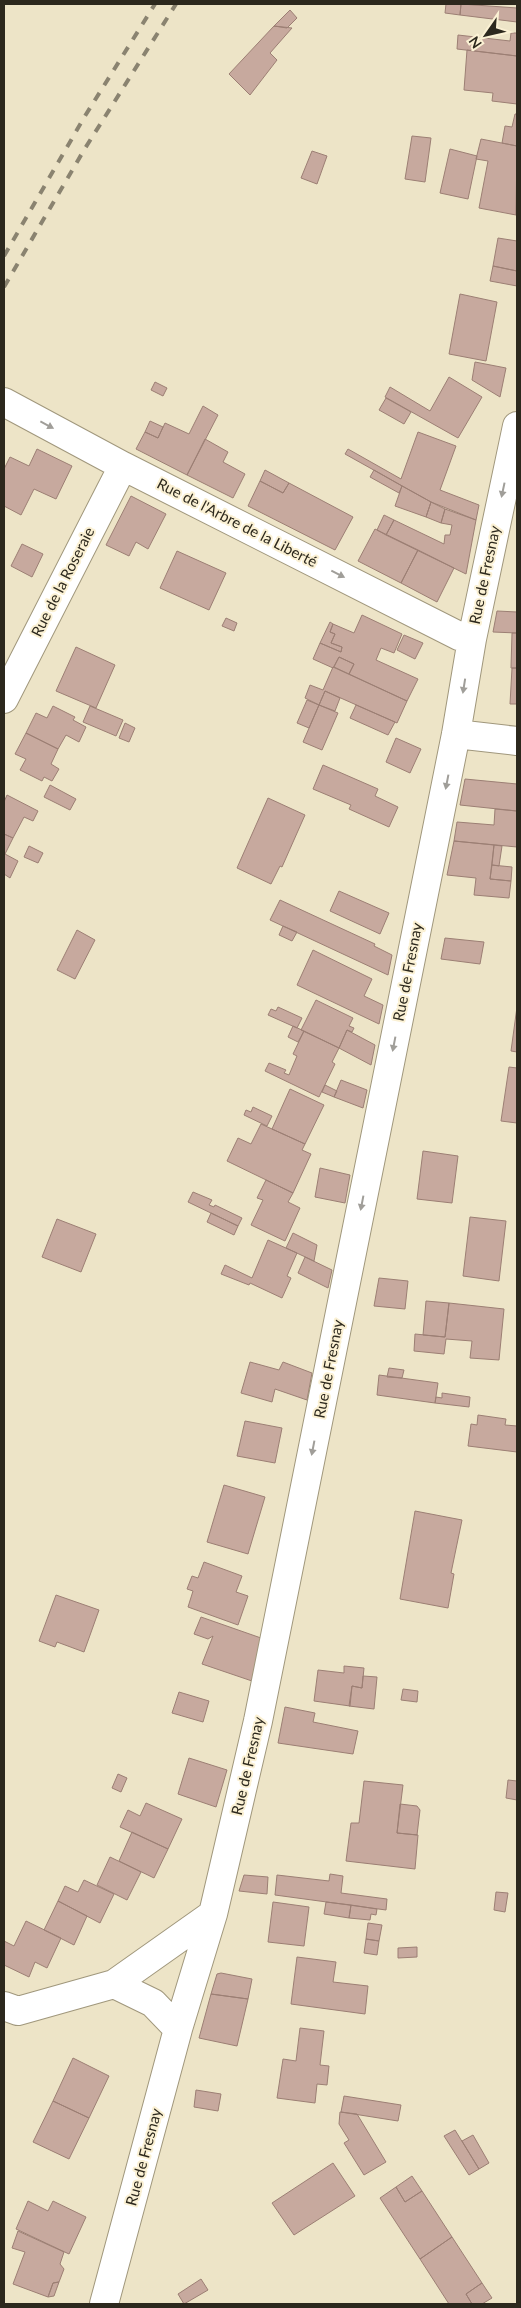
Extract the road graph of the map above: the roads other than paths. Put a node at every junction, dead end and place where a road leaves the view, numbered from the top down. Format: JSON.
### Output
{"nodes":[{"id":1,"x":4,"y":402,"type":"edge"},
{"id":2,"x":517,"y":426,"type":"edge"},
{"id":3,"x":123,"y":466,"type":"junction"},
{"id":4,"x":472,"y":639,"type":"junction"},
{"id":5,"x":4,"y":699,"type":"edge"},
{"id":6,"x":456,"y":734,"type":"junction"},
{"id":7,"x":517,"y":741,"type":"edge"},
{"id":8,"x":213,"y":1914,"type":"junction"},
{"id":9,"x":114,"y":1984,"type":"junction"},
{"id":10,"x":4,"y":2006,"type":"edge"},
{"id":11,"x":178,"y":2029,"type":"junction"},
{"id":12,"x":104,"y":2304,"type":"edge"}],
"edges":[{"from":1,"to":3,"type":"street","name":"Rue de l'Arbre de la Liberté","one_way":true},
{"from":2,"to":4,"type":"street","name":"Rue de Fresnay","one_way":true},
{"from":3,"to":4,"type":"street","name":"Rue de l'Arbre de la Liberté","one_way":true},
{"from":3,"to":5,"type":"street","name":"Rue de la Roseraie"},
{"from":4,"to":6,"type":"street","name":"Rue de Fresnay","one_way":true},
{"from":6,"to":7,"type":"street"},
{"from":6,"to":8,"type":"street","name":"Rue de Fresnay","one_way":true},
{"from":8,"to":9,"type":"street"},
{"from":8,"to":11,"type":"street","name":"Rue de Fresnay"},
{"from":9,"to":10,"type":"street"},
{"from":9,"to":11,"type":"street"},
{"from":11,"to":12,"type":"street","name":"Rue de Fresnay"}]}
